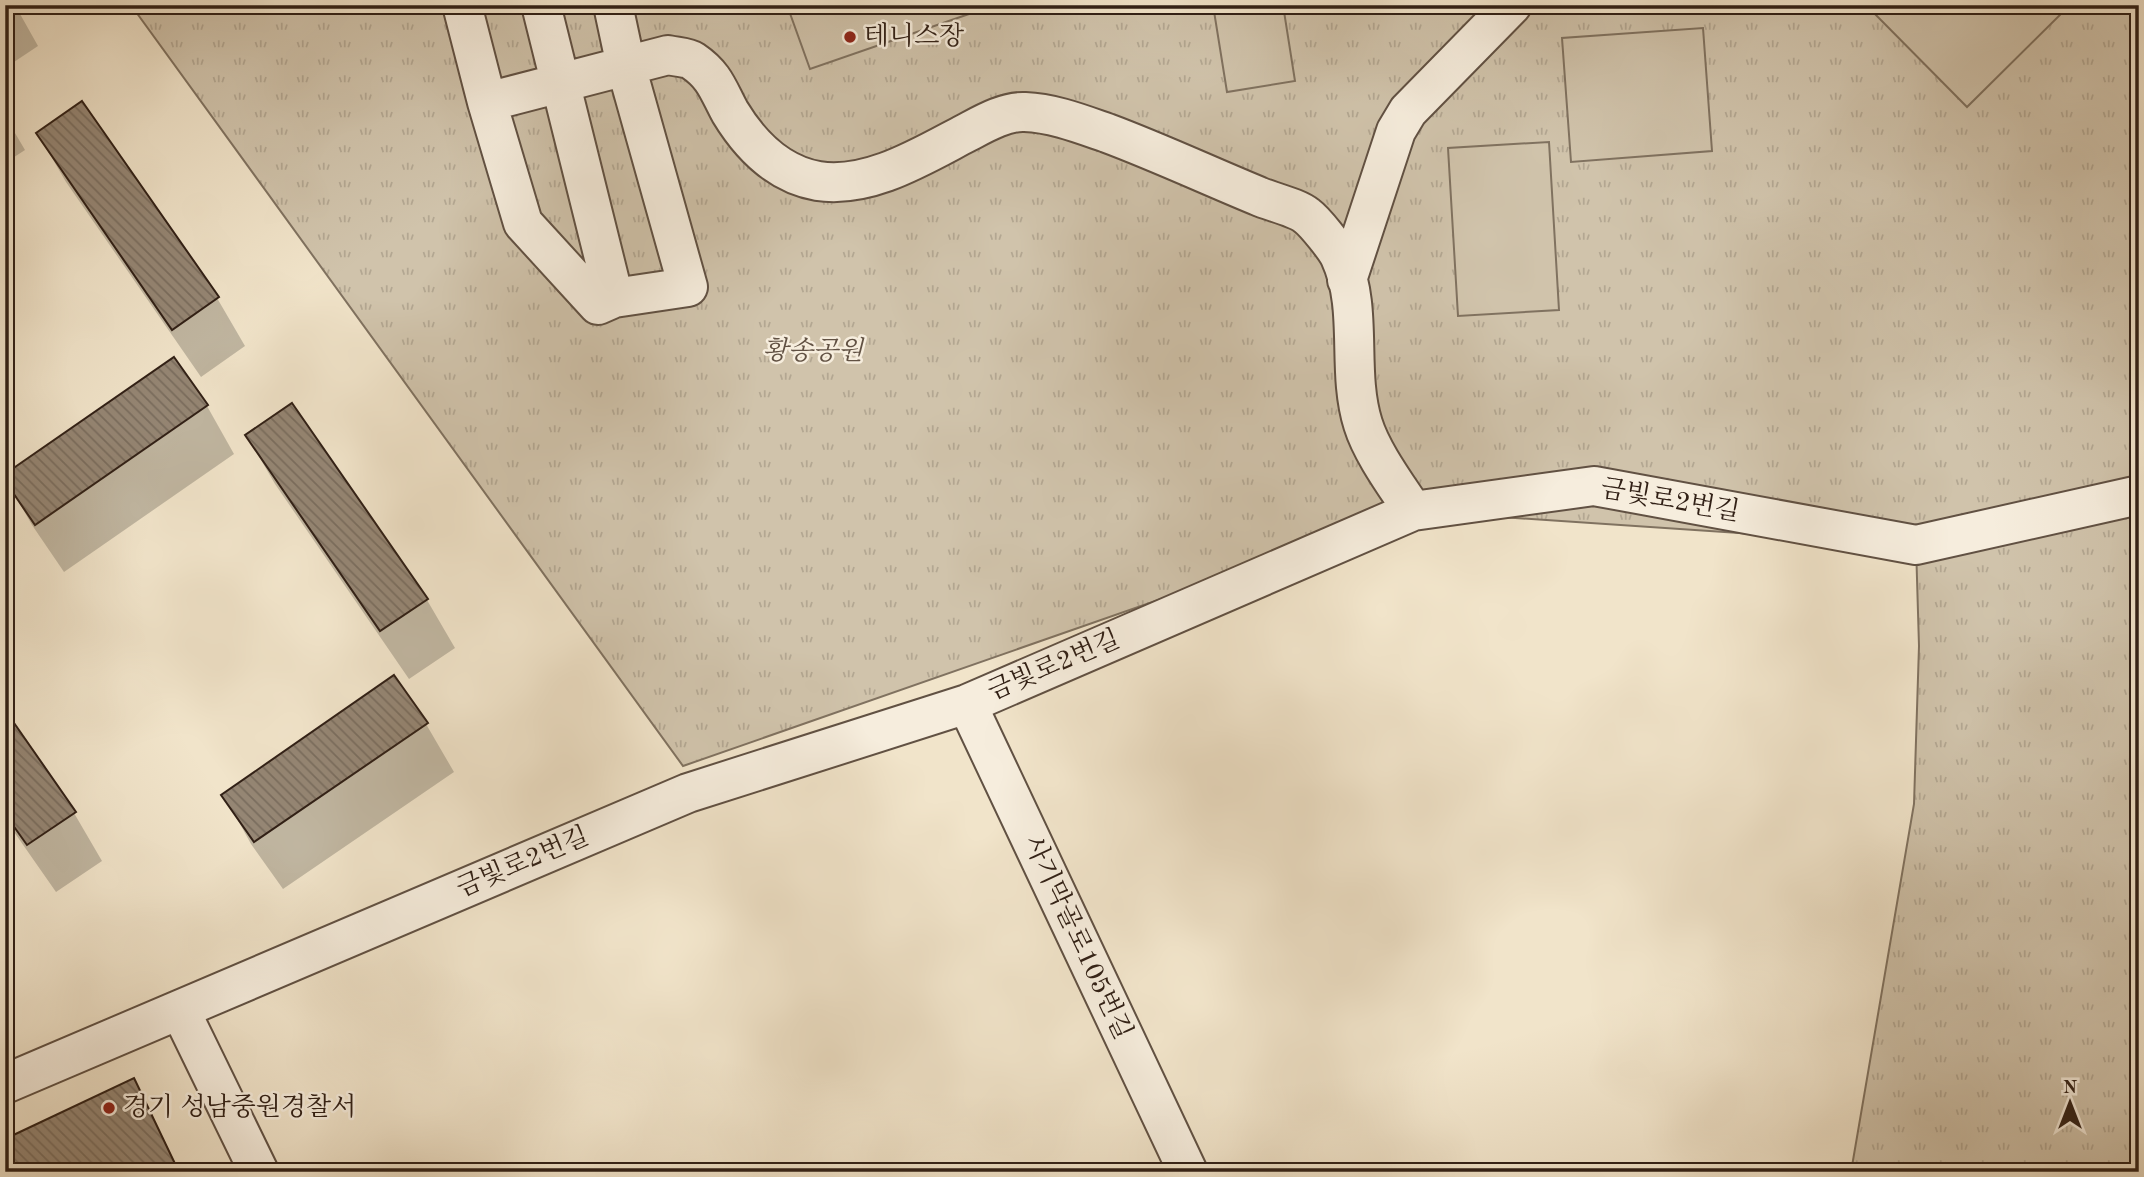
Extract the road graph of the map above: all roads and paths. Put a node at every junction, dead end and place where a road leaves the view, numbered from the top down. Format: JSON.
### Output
{"nodes":[{"id":1,"x":462,"y":5,"type":"edge"},
{"id":2,"x":541,"y":5,"type":"edge"},
{"id":3,"x":613,"y":5,"type":"edge"},
{"id":4,"x":1513,"y":5,"type":"edge"},
{"id":5,"x":626,"y":66,"type":"junction"},
{"id":6,"x":561,"y":83,"type":"junction"},
{"id":7,"x":487,"y":102,"type":"junction"},
{"id":8,"x":1347,"y":280,"type":"junction"},
{"id":9,"x":614,"y":298,"type":"junction"},
{"id":10,"x":2139,"y":495,"type":"edge"},
{"id":11,"x":1413,"y":511,"type":"junction"},
{"id":12,"x":967,"y":704,"type":"junction"},
{"id":13,"x":180,"y":1010,"type":"junction"},
{"id":14,"x":5,"y":1084,"type":"edge"},
{"id":15,"x":259,"y":1172,"type":"edge"},
{"id":16,"x":1188,"y":1172,"type":"edge"}],
"edges":[{"from":1,"to":7,"type":"street"},
{"from":2,"to":6,"type":"street"},
{"from":3,"to":5,"type":"street"},
{"from":4,"to":8,"type":"street"},
{"from":5,"to":6,"type":"street"},
{"from":5,"to":8,"type":"street"},
{"from":5,"to":9,"type":"street"},
{"from":6,"to":7,"type":"street"},
{"from":6,"to":9,"type":"street"},
{"from":7,"to":9,"type":"street"},
{"from":8,"to":11,"type":"street"},
{"from":10,"to":11,"type":"street","name":"금빛로2번길"},
{"from":11,"to":12,"type":"street","name":"금빛로2번길"},
{"from":12,"to":13,"type":"street","name":"금빛로2번길"},
{"from":12,"to":16,"type":"street","name":"사기막골로105번길"},
{"from":13,"to":14,"type":"street","name":"금빛로2번길"},
{"from":13,"to":15,"type":"street"}]}
